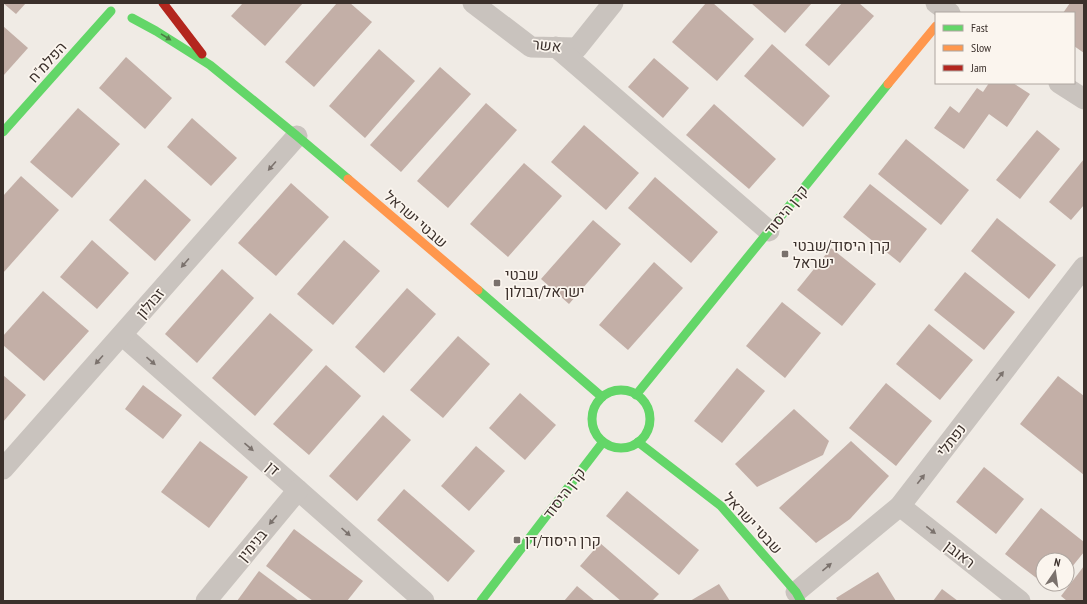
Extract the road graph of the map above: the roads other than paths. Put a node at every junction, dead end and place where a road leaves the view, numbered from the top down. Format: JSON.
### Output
{"nodes":[{"id":1,"x":163,"y":3,"type":"edge"},
{"id":2,"x":473,"y":3,"type":"edge"},
{"id":3,"x":613,"y":3,"type":"edge"},
{"id":4,"x":146,"y":12,"type":"dead end"},
{"id":5,"x":118,"y":13,"type":"edge"},
{"id":6,"x":935,"y":23,"type":"edge"},
{"id":7,"x":556,"y":47,"type":"junction"},
{"id":8,"x":210,"y":65,"type":"junction"},
{"id":9,"x":1061,"y":84,"type":"edge"},
{"id":10,"x":1084,"y":99,"type":"edge"},
{"id":11,"x":3,"y":132,"type":"edge"},
{"id":12,"x":297,"y":136,"type":"junction"},
{"id":13,"x":769,"y":231,"type":"junction"},
{"id":14,"x":1084,"y":267,"type":"edge"},
{"id":15,"x":122,"y":335,"type":"junction"},
{"id":16,"x":636,"y":395,"type":"junction"},
{"id":17,"x":602,"y":397,"type":"junction"},
{"id":18,"x":603,"y":442,"type":"junction"},
{"id":19,"x":638,"y":442,"type":"junction"},
{"id":20,"x":3,"y":469,"type":"edge"},
{"id":21,"x":298,"y":490,"type":"junction"},
{"id":22,"x":900,"y":506,"type":"junction"},
{"id":23,"x":799,"y":596,"type":"edge"},
{"id":24,"x":206,"y":601,"type":"edge"},
{"id":25,"x":424,"y":601,"type":"edge"},
{"id":26,"x":481,"y":601,"type":"edge"},
{"id":27,"x":1020,"y":601,"type":"edge"}],
"edges":[{"from":1,"to":8,"type":"street","name":"שבטי ישראל"},
{"from":2,"to":7,"type":"street","name":"אשר"},
{"from":3,"to":7,"type":"street","name":"אשר"},
{"from":4,"to":5,"type":"street"},
{"from":5,"to":8,"type":"street","name":"שבטי ישראל","one_way":true},
{"from":5,"to":11,"type":"street","name":"הפלמ\"ח"},
{"from":6,"to":13,"type":"street","name":"קרן היסוד"},
{"from":7,"to":13,"type":"street"},
{"from":8,"to":12,"type":"street","name":"שבטי ישראל"},
{"from":9,"to":10,"type":"street"},
{"from":12,"to":15,"type":"street","name":"זבולון","one_way":true},
{"from":12,"to":17,"type":"street","name":"שבטי ישראל"},
{"from":13,"to":16,"type":"street","name":"קרן היסוד"},
{"from":22,"to":14,"type":"street","name":"נפתלי","one_way":true},
{"from":15,"to":20,"type":"street","name":"זבולון","one_way":true},
{"from":15,"to":21,"type":"street","name":"דן","one_way":true},
{"from":16,"to":17,"type":"street"},
{"from":16,"to":19,"type":"street"},
{"from":17,"to":18,"type":"street"},
{"from":18,"to":19,"type":"street"},
{"from":18,"to":26,"type":"street","name":"קרן היסוד"},
{"from":19,"to":23,"type":"street","name":"שבטי ישראל"},
{"from":21,"to":24,"type":"street","name":"בנימין","one_way":true},
{"from":21,"to":25,"type":"street","name":"דן","one_way":true},
{"from":23,"to":22,"type":"street","name":"נפתלי","one_way":true},
{"from":22,"to":27,"type":"street","name":"ראובן","one_way":true}]}
